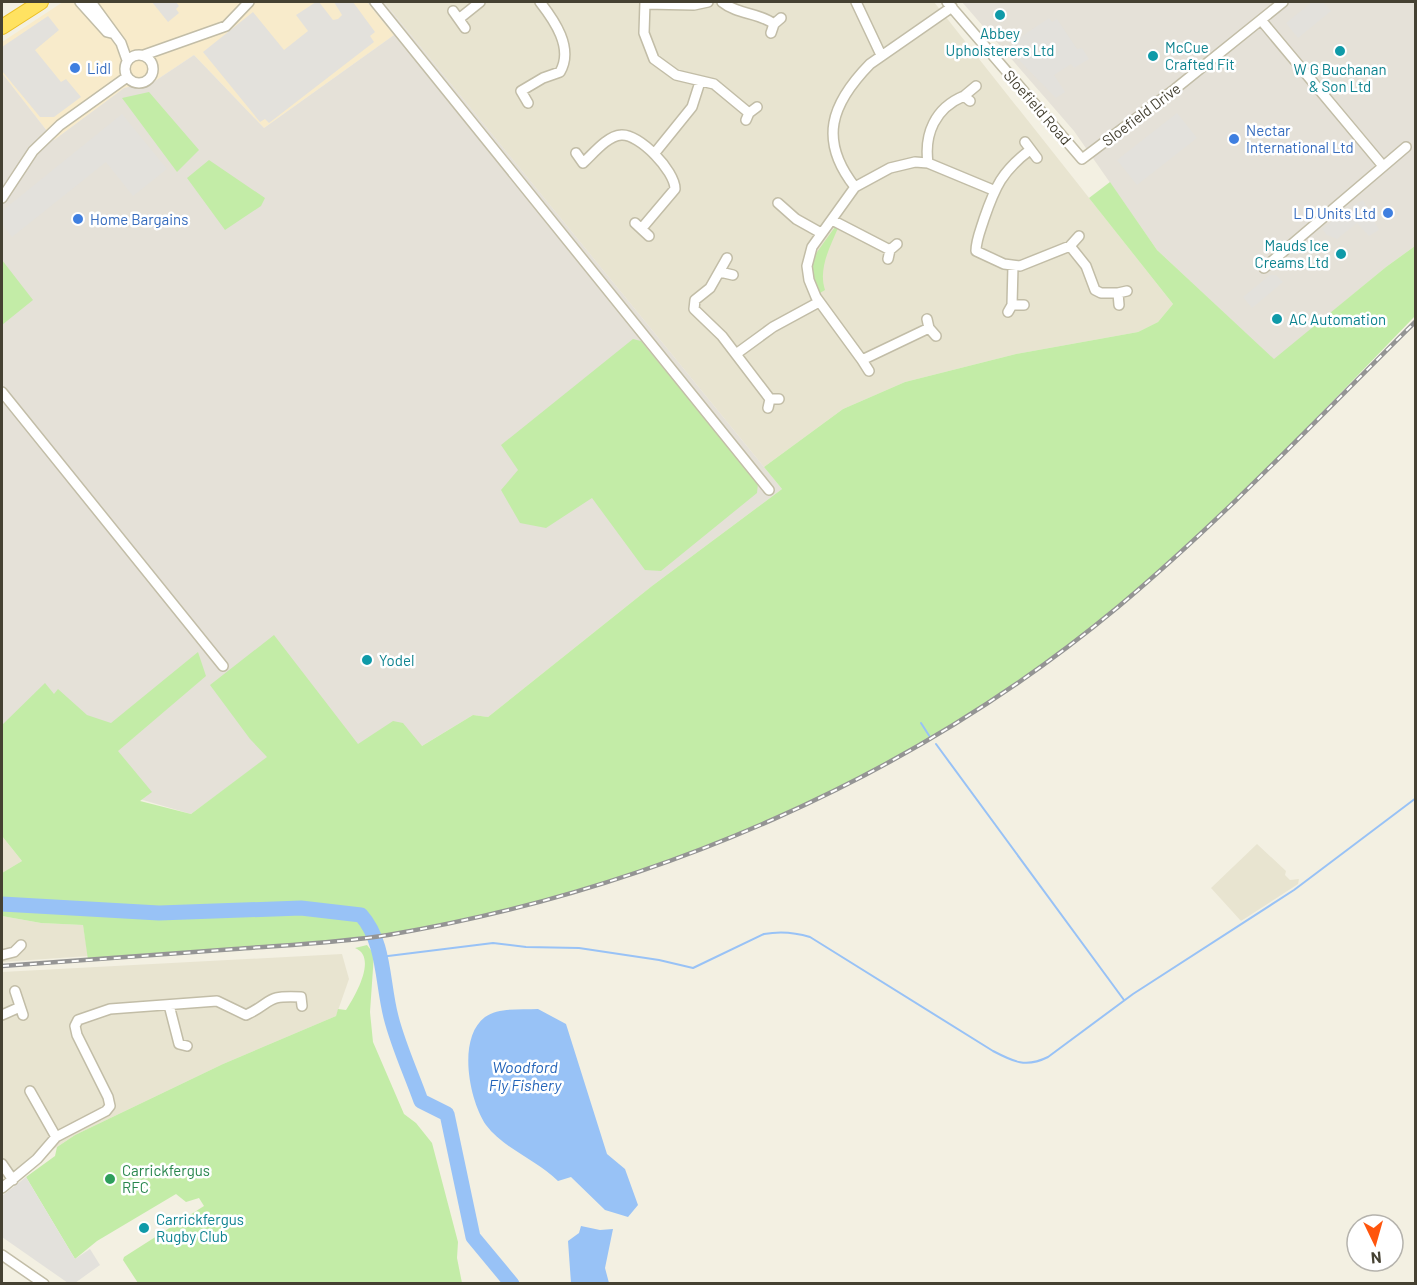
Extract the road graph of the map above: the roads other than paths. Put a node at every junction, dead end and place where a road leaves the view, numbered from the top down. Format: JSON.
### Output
{"nodes":[{"id":1,"x":41,"y":2,"type":"edge"},
{"id":2,"x":80,"y":2,"type":"edge"},
{"id":3,"x":91,"y":2,"type":"edge"},
{"id":4,"x":249,"y":2,"type":"edge"},
{"id":5,"x":375,"y":2,"type":"edge"},
{"id":6,"x":480,"y":2,"type":"edge"},
{"id":7,"x":540,"y":2,"type":"edge"},
{"id":8,"x":708,"y":2,"type":"edge"},
{"id":9,"x":722,"y":2,"type":"edge"},
{"id":10,"x":856,"y":2,"type":"edge"},
{"id":11,"x":1283,"y":2,"type":"edge"},
{"id":12,"x":645,"y":3,"type":"edge"},
{"id":13,"x":950,"y":4,"type":"edge"},
{"id":14,"x":1261,"y":20,"type":"junction"},
{"id":15,"x":775,"y":25,"type":"dead end"},
{"id":16,"x":2,"y":27,"type":"edge"},
{"id":17,"x":465,"y":28,"type":"dead end"},
{"id":18,"x":119,"y":39,"type":"junction"},
{"id":19,"x":175,"y":46,"type":"junction"},
{"id":20,"x":882,"y":55,"type":"junction"},
{"id":21,"x":135,"y":57,"type":"junction"},
{"id":22,"x":153,"y":70,"type":"junction"},
{"id":23,"x":127,"y":77,"type":"junction"},
{"id":24,"x":700,"y":82,"type":"junction"},
{"id":25,"x":976,"y":86,"type":"dead end"},
{"id":26,"x":528,"y":103,"type":"dead end"},
{"id":27,"x":757,"y":107,"type":"dead end"},
{"id":28,"x":1406,"y":147,"type":"dead end"},
{"id":29,"x":1031,"y":150,"type":"dead end"},
{"id":30,"x":576,"y":153,"type":"dead end"},
{"id":31,"x":654,"y":154,"type":"junction"},
{"id":32,"x":1082,"y":159,"type":"joint"},
{"id":33,"x":928,"y":163,"type":"junction"},
{"id":34,"x":1383,"y":165,"type":"junction"},
{"id":35,"x":855,"y":186,"type":"junction"},
{"id":36,"x":993,"y":190,"type":"junction"},
{"id":37,"x":2,"y":198,"type":"edge"},
{"id":38,"x":778,"y":203,"type":"dead end"},
{"id":39,"x":832,"y":220,"type":"junction"},
{"id":40,"x":821,"y":232,"type":"junction"},
{"id":41,"x":649,"y":236,"type":"dead end"},
{"id":42,"x":1079,"y":236,"type":"dead end"},
{"id":43,"x":1070,"y":246,"type":"junction"},
{"id":44,"x":892,"y":251,"type":"dead end"},
{"id":45,"x":727,"y":258,"type":"dead end"},
{"id":46,"x":1013,"y":266,"type":"junction"},
{"id":47,"x":1264,"y":268,"type":"dead end"},
{"id":48,"x":720,"y":272,"type":"junction"},
{"id":49,"x":733,"y":275,"type":"dead end"},
{"id":50,"x":819,"y":302,"type":"junction"},
{"id":51,"x":1024,"y":305,"type":"dead end"},
{"id":52,"x":1119,"y":305,"type":"dead end"},
{"id":53,"x":931,"y":327,"type":"dead end"},
{"id":54,"x":736,"y":354,"type":"junction"},
{"id":55,"x":862,"y":360,"type":"junction"},
{"id":56,"x":869,"y":370,"type":"dead end"},
{"id":57,"x":2,"y":392,"type":"edge"},
{"id":58,"x":772,"y":402,"type":"dead end"},
{"id":59,"x":769,"y":490,"type":"dead end"},
{"id":60,"x":223,"y":666,"type":"dead end"},
{"id":61,"x":21,"y":945,"type":"dead end"},
{"id":62,"x":2,"y":955,"type":"edge"},
{"id":63,"x":15,"y":991,"type":"dead end"},
{"id":64,"x":302,"y":997,"type":"dead end"},
{"id":65,"x":169,"y":1005,"type":"junction"},
{"id":66,"x":2,"y":1015,"type":"edge"},
{"id":67,"x":180,"y":1045,"type":"dead end"},
{"id":68,"x":30,"y":1091,"type":"dead end"},
{"id":69,"x":57,"y":1137,"type":"junction"},
{"id":70,"x":2,"y":1164,"type":"edge"},
{"id":71,"x":13,"y":1180,"type":"junction"},
{"id":72,"x":2,"y":1188,"type":"edge"},
{"id":73,"x":2,"y":1255,"type":"edge"},
{"id":74,"x":44,"y":1284,"type":"edge"}],
"edges":[{"from":1,"to":16,"type":"highway"},
{"from":2,"to":18,"type":"street"},
{"from":3,"to":18,"type":"street"},
{"from":4,"to":19,"type":"street"},
{"from":5,"to":59,"type":"street"},
{"from":6,"to":17,"type":"street"},
{"from":7,"to":26,"type":"street"},
{"from":8,"to":12,"type":"street"},
{"from":9,"to":15,"type":"street"},
{"from":10,"to":20,"type":"street"},
{"from":11,"to":14,"type":"street","name":"Sloefield Drive"},
{"from":12,"to":24,"type":"street"},
{"from":13,"to":20,"type":"street"},
{"from":13,"to":32,"type":"street","name":"Sloefield Road"},
{"from":14,"to":32,"type":"street","name":"Sloefield Drive"},
{"from":14,"to":34,"type":"street"},
{"from":18,"to":21,"type":"street"},
{"from":19,"to":21,"type":"street"},
{"from":19,"to":22,"type":"street"},
{"from":20,"to":35,"type":"street"},
{"from":21,"to":22,"type":"street"},
{"from":21,"to":23,"type":"street"},
{"from":22,"to":23,"type":"street"},
{"from":23,"to":37,"type":"street"},
{"from":24,"to":27,"type":"street"},
{"from":24,"to":31,"type":"street"},
{"from":25,"to":33,"type":"street"},
{"from":28,"to":34,"type":"street"},
{"from":29,"to":36,"type":"street"},
{"from":30,"to":31,"type":"street"},
{"from":31,"to":41,"type":"street"},
{"from":33,"to":35,"type":"street"},
{"from":33,"to":36,"type":"street"},
{"from":34,"to":47,"type":"street"},
{"from":35,"to":39,"type":"street"},
{"from":36,"to":46,"type":"street"},
{"from":38,"to":40,"type":"street"},
{"from":39,"to":40,"type":"street"},
{"from":39,"to":44,"type":"street"},
{"from":40,"to":50,"type":"street"},
{"from":42,"to":43,"type":"street"},
{"from":43,"to":46,"type":"street"},
{"from":43,"to":52,"type":"street"},
{"from":45,"to":48,"type":"street"},
{"from":46,"to":51,"type":"street"},
{"from":48,"to":49,"type":"street"},
{"from":48,"to":54,"type":"street"},
{"from":50,"to":54,"type":"street"},
{"from":50,"to":55,"type":"street"},
{"from":53,"to":55,"type":"street"},
{"from":54,"to":58,"type":"street"},
{"from":55,"to":56,"type":"street"},
{"from":57,"to":60,"type":"street"},
{"from":61,"to":62,"type":"street"},
{"from":63,"to":66,"type":"street"},
{"from":64,"to":65,"type":"street"},
{"from":65,"to":67,"type":"street"},
{"from":65,"to":69,"type":"street"},
{"from":68,"to":69,"type":"street"},
{"from":69,"to":71,"type":"street"},
{"from":70,"to":71,"type":"street"},
{"from":71,"to":72,"type":"street"},
{"from":73,"to":74,"type":"street"}]}
